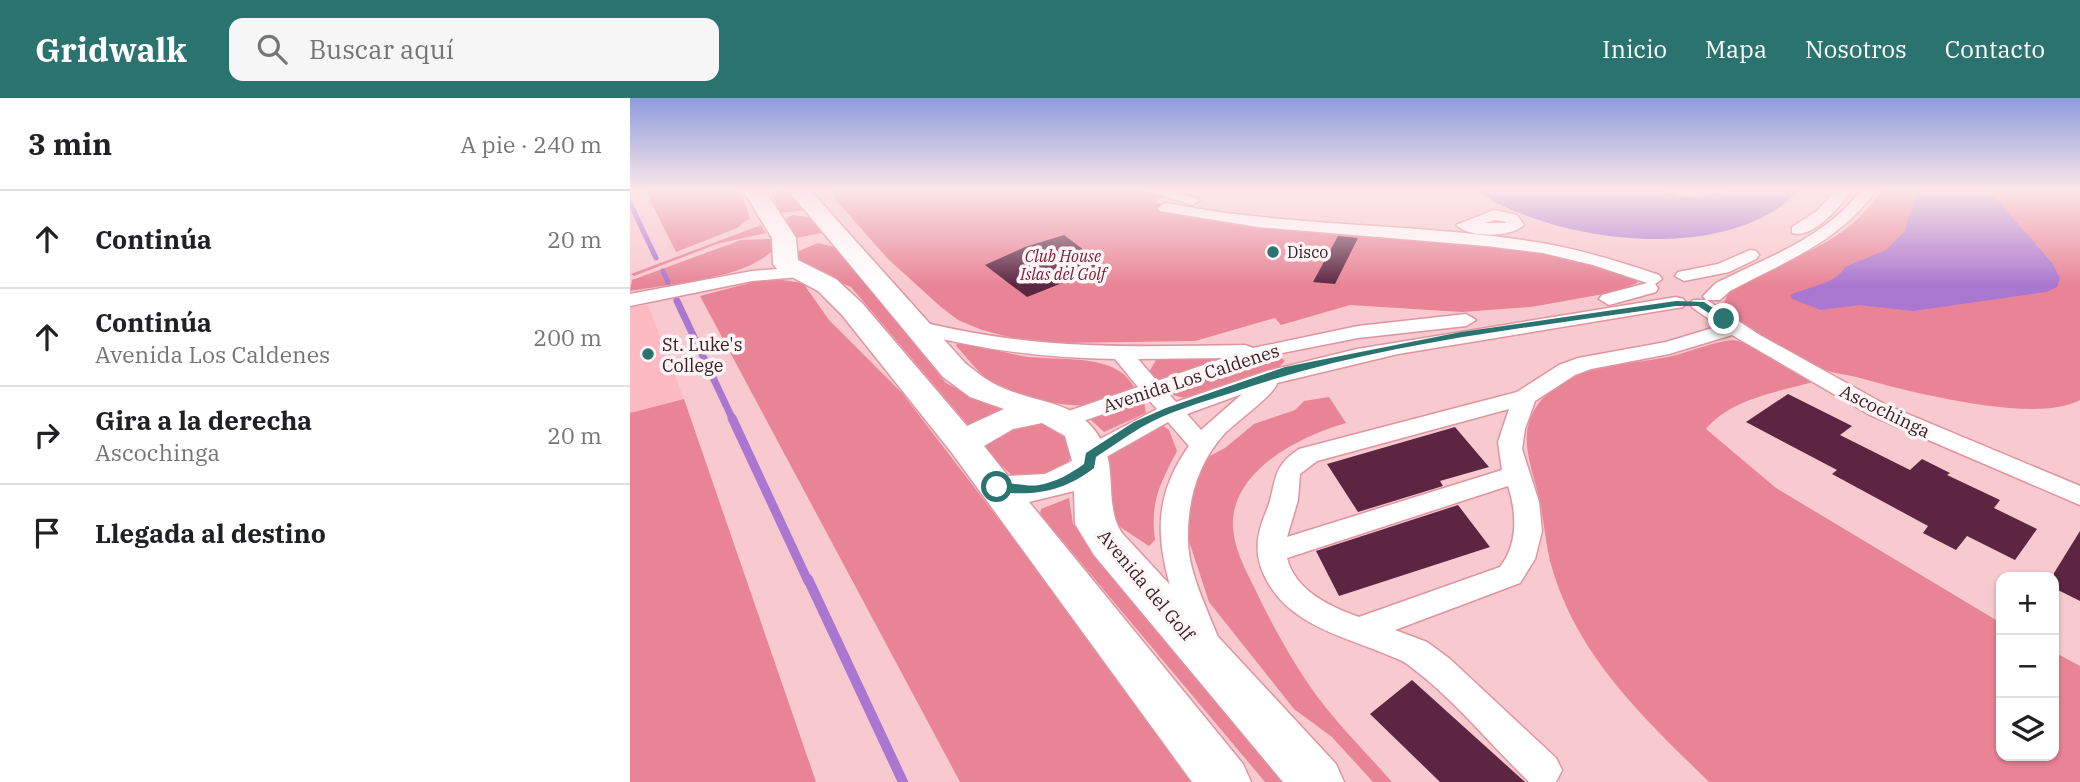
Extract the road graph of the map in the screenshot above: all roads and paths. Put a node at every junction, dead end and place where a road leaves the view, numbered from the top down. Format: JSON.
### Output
{"nodes":[{"id":1,"x":773,"y":222,"type":"edge"},
{"id":2,"x":827,"y":222,"type":"edge"},
{"id":3,"x":1259,"y":222,"type":"edge"},
{"id":4,"x":1398,"y":222,"type":"edge"},
{"id":5,"x":1810,"y":222,"type":"edge"},
{"id":6,"x":1838,"y":222,"type":"edge"},
{"id":7,"x":1464,"y":225,"type":"dead end"},
{"id":8,"x":845,"y":241,"type":"junction"},
{"id":9,"x":794,"y":263,"type":"junction"},
{"id":10,"x":1684,"y":276,"type":"junction"},
{"id":11,"x":720,"y":282,"type":"junction"},
{"id":12,"x":1651,"y":283,"type":"junction"},
{"id":13,"x":630,"y":300,"type":"edge"},
{"id":14,"x":1707,"y":300,"type":"junction"},
{"id":15,"x":1676,"y":303,"type":"junction"},
{"id":16,"x":918,"y":327,"type":"junction"},
{"id":17,"x":1736,"y":327,"type":"junction"},
{"id":18,"x":1267,"y":350,"type":"junction"},
{"id":19,"x":1121,"y":353,"type":"junction"},
{"id":20,"x":1289,"y":369,"type":"junction"},
{"id":21,"x":1153,"y":390,"type":"junction"},
{"id":22,"x":1525,"y":397,"type":"junction"},
{"id":23,"x":1170,"y":410,"type":"junction"},
{"id":24,"x":1056,"y":416,"type":"junction"},
{"id":25,"x":1200,"y":444,"type":"junction"},
{"id":26,"x":964,"y":445,"type":"junction"},
{"id":27,"x":1090,"y":460,"type":"junction"},
{"id":28,"x":1515,"y":475,"type":"junction"},
{"id":29,"x":997,"y":487,"type":"junction"},
{"id":30,"x":2080,"y":494,"type":"edge"},
{"id":31,"x":1270,"y":553,"type":"junction"},
{"id":32,"x":1361,"y":631,"type":"junction"},
{"id":33,"x":1209,"y":658,"type":"junction"},
{"id":34,"x":1543,"y":770,"type":"dead end"},
{"id":35,"x":1224,"y":782,"type":"edge"},
{"id":36,"x":1317,"y":782,"type":"edge"}],
"edges":[{"from":1,"to":9,"type":"street"},
{"from":2,"to":8,"type":"street"},
{"from":3,"to":12,"type":"street"},
{"from":4,"to":7,"type":"street"},
{"from":5,"to":10,"type":"street"},
{"from":6,"to":14,"type":"street"},
{"from":8,"to":9,"type":"street"},
{"from":8,"to":16,"type":"street"},
{"from":9,"to":11,"type":"street"},
{"from":9,"to":11,"type":"street"},
{"from":9,"to":26,"type":"street"},
{"from":10,"to":12,"type":"street"},
{"from":10,"to":14,"type":"street","name":"Ascochinga"},
{"from":11,"to":13,"type":"street"},
{"from":12,"to":15,"type":"street"},
{"from":12,"to":18,"type":"street","name":"Avenida Los Caldenes"},
{"from":14,"to":15,"type":"street","name":"Avenida Los Caldenes"},
{"from":14,"to":17,"type":"street","name":"Ascochinga"},
{"from":15,"to":20,"type":"street","name":"Avenida Los Caldenes"},
{"from":16,"to":19,"type":"street"},
{"from":16,"to":24,"type":"street"},
{"from":17,"to":22,"type":"street"},
{"from":17,"to":30,"type":"street","name":"Ascochinga"},
{"from":18,"to":19,"type":"street"},
{"from":18,"to":21,"type":"street","name":"Avenida Los Caldenes"},
{"from":19,"to":21,"type":"street"},
{"from":20,"to":23,"type":"street","name":"Avenida Los Caldenes"},
{"from":20,"to":25,"type":"street"},
{"from":21,"to":23,"type":"street"},
{"from":21,"to":24,"type":"street","name":"Avenida Los Caldenes"},
{"from":22,"to":28,"type":"street"},
{"from":22,"to":31,"type":"street"},
{"from":23,"to":25,"type":"street"},
{"from":23,"to":27,"type":"street","name":"Avenida Los Caldenes"},
{"from":24,"to":26,"type":"street"},
{"from":24,"to":27,"type":"street","name":"Avenida del Golf"},
{"from":25,"to":33,"type":"street"},
{"from":26,"to":29,"type":"street"},
{"from":27,"to":29,"type":"street"},
{"from":27,"to":33,"type":"street","name":"Avenida del Golf"},
{"from":28,"to":31,"type":"street"},
{"from":28,"to":32,"type":"street"},
{"from":29,"to":35,"type":"street"},
{"from":31,"to":32,"type":"street"},
{"from":32,"to":34,"type":"street"},
{"from":33,"to":36,"type":"street","name":"Avenida del Golf"}]}
